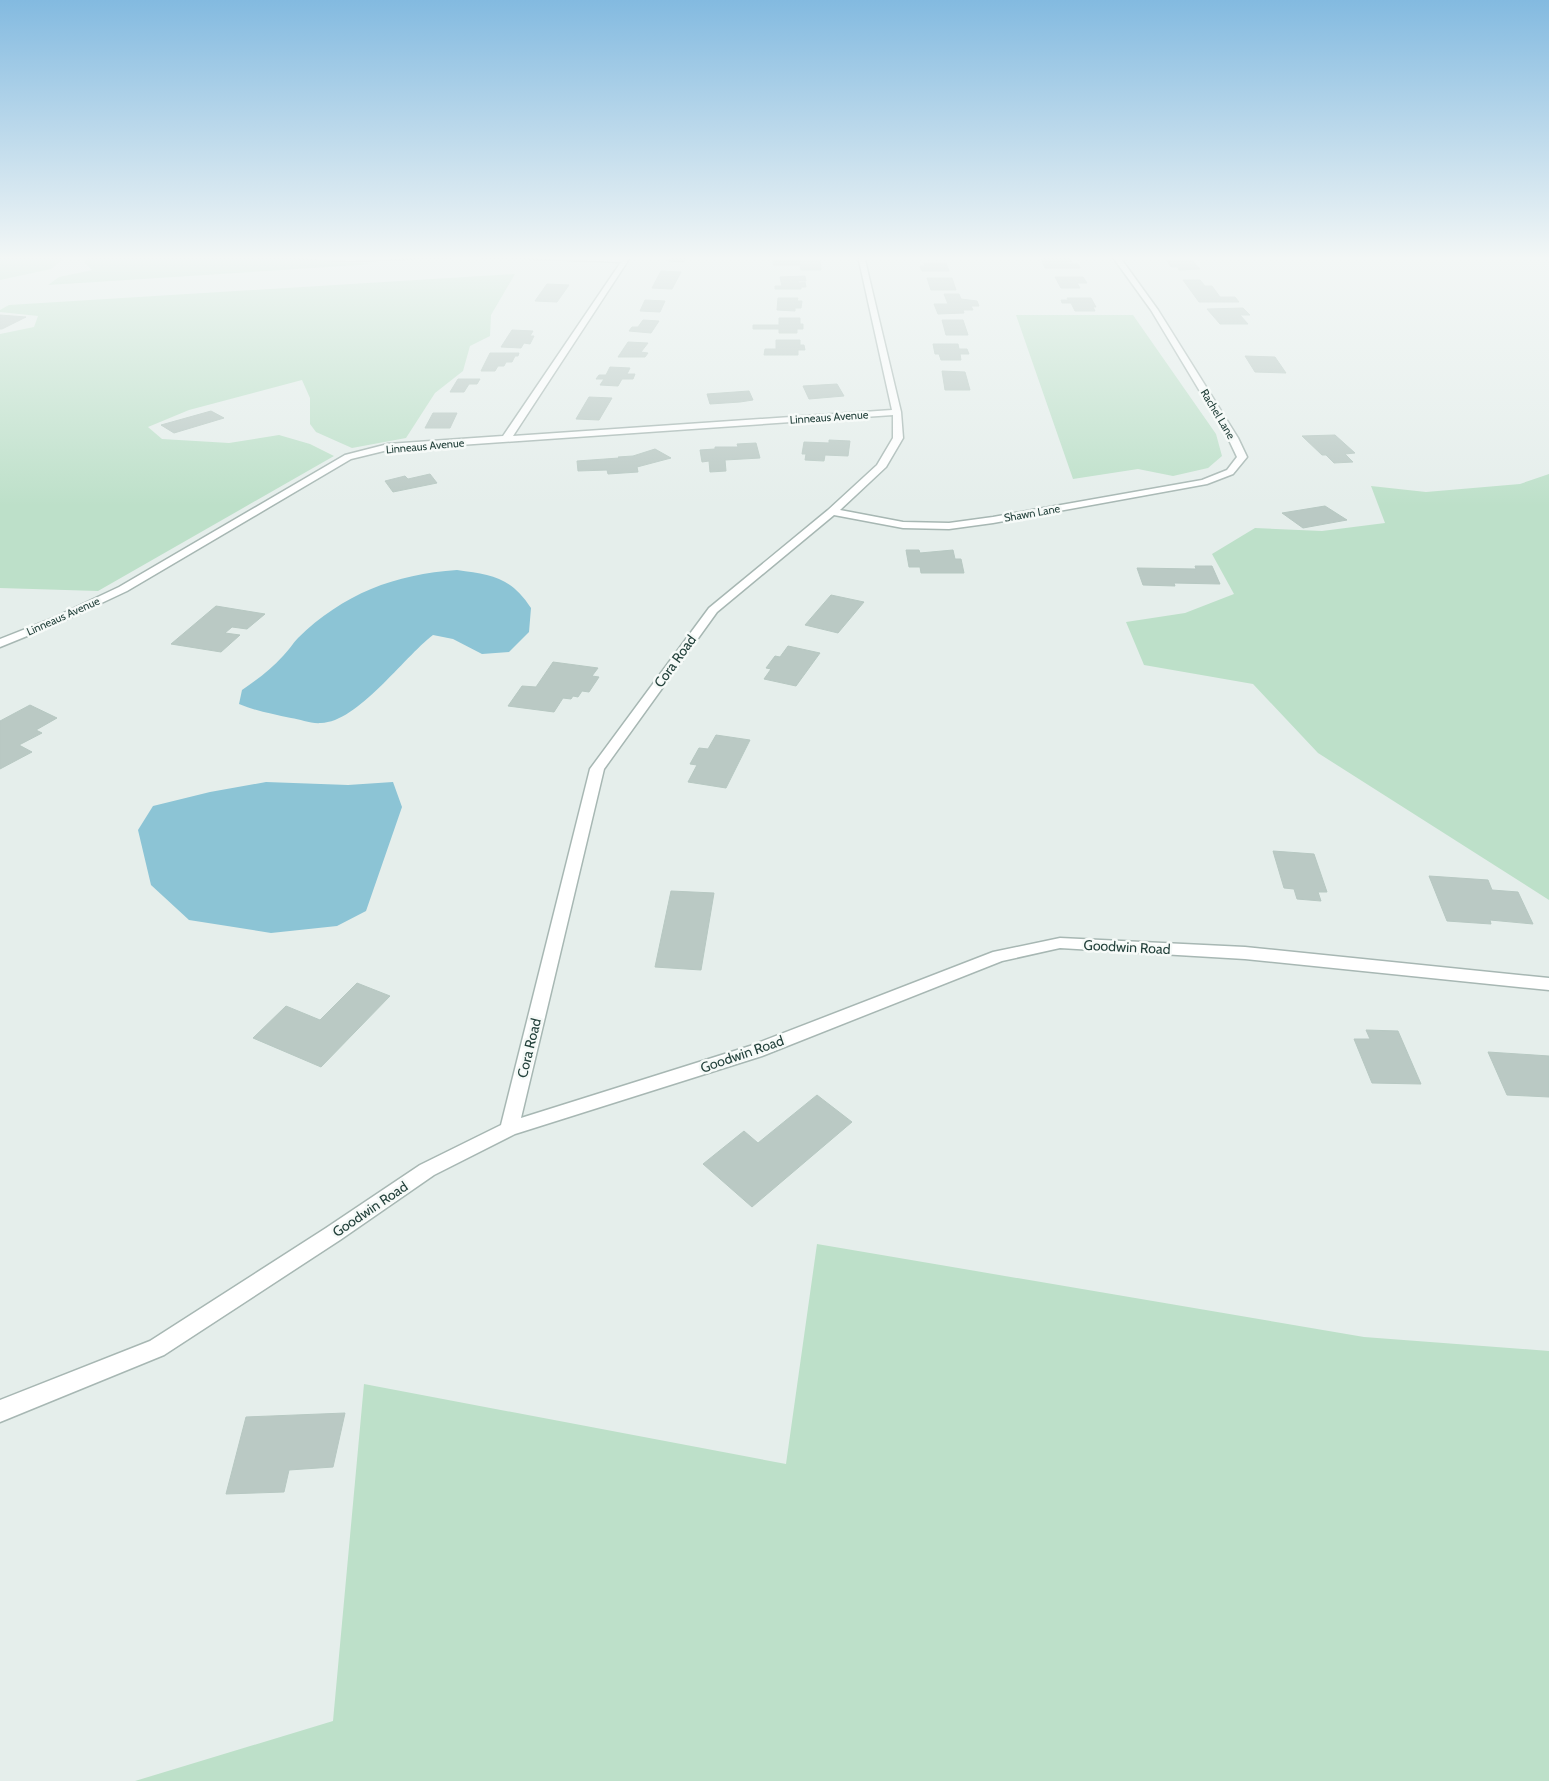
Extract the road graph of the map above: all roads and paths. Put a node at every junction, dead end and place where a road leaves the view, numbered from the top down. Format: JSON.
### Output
{"nodes":[{"id":1,"x":572,"y":339,"type":"edge"},
{"id":2,"x":880,"y":339,"type":"edge"},
{"id":3,"x":1172,"y":339,"type":"edge"},
{"id":4,"x":897,"y":412,"type":"junction"},
{"id":5,"x":506,"y":439,"type":"junction"},
{"id":6,"x":1230,"y":472,"type":"joint"},
{"id":7,"x":832,"y":512,"type":"junction"},
{"id":8,"x":0,"y":643,"type":"edge"},
{"id":9,"x":1549,"y":984,"type":"edge"},
{"id":10,"x":509,"y":1129,"type":"junction"},
{"id":11,"x":0,"y":1411,"type":"edge"}],
"edges":[{"from":1,"to":5,"type":"street"},
{"from":2,"to":4,"type":"street","name":"Cora Road"},
{"from":3,"to":6,"type":"street","name":"Rachel Lane"},
{"from":4,"to":5,"type":"street","name":"Linneaus Avenue"},
{"from":4,"to":7,"type":"street","name":"Cora Road"},
{"from":5,"to":8,"type":"street","name":"Linneaus Avenue"},
{"from":6,"to":7,"type":"street","name":"Shawn Lane"},
{"from":7,"to":10,"type":"street","name":"Cora Road"},
{"from":9,"to":10,"type":"street","name":"Goodwin Road"},
{"from":10,"to":11,"type":"street","name":"Goodwin Road"}]}
